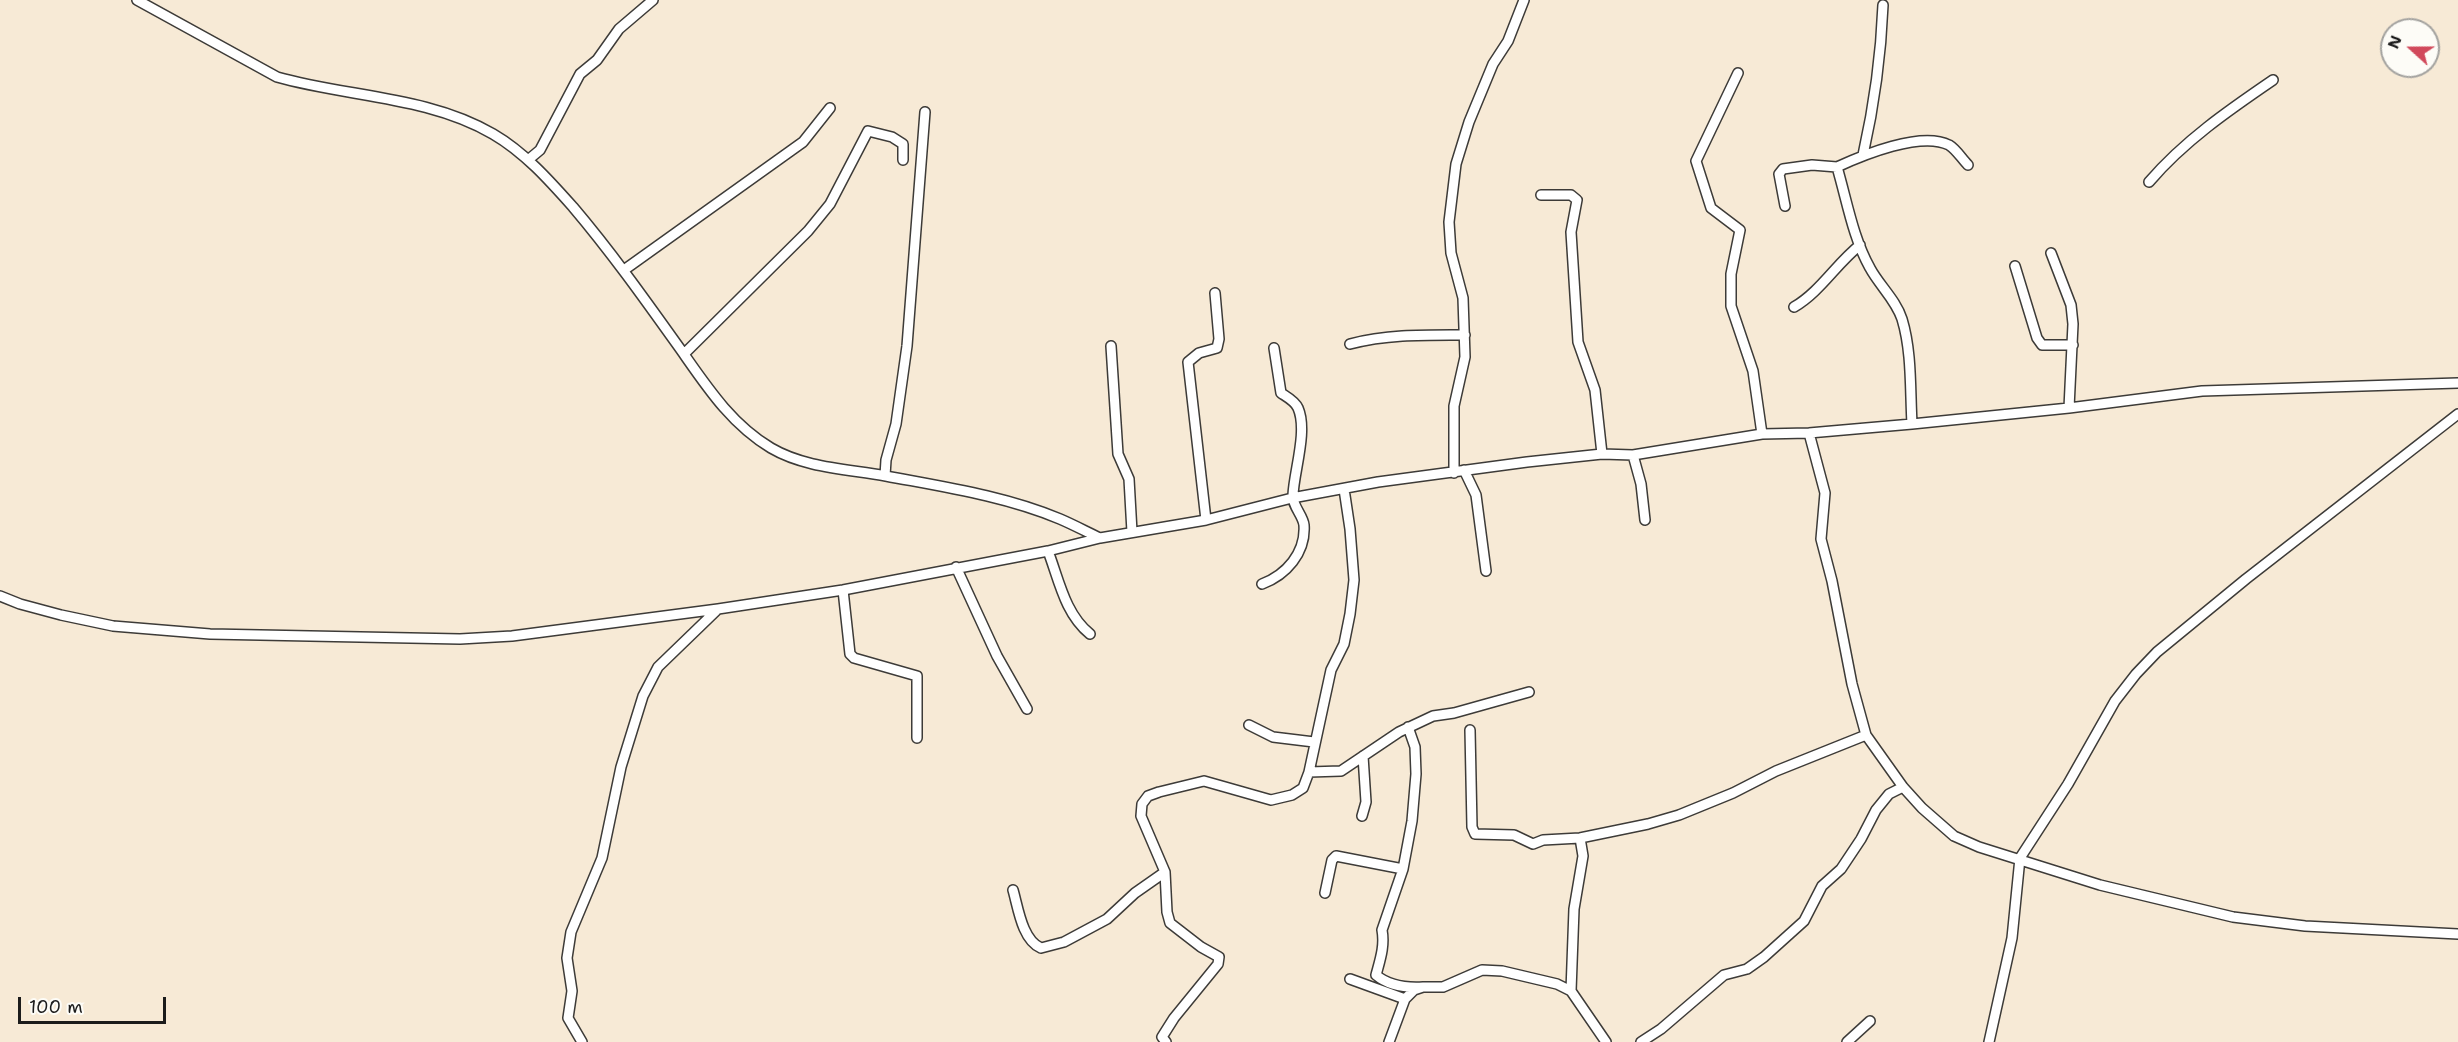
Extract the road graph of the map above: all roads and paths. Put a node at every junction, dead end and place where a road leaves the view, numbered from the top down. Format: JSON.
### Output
{"nodes":[{"id":1,"x":137,"y":0,"type":"edge"},
{"id":2,"x":653,"y":0,"type":"edge"},
{"id":3,"x":1524,"y":0,"type":"edge"},
{"id":4,"x":1883,"y":5,"type":"dead end"},
{"id":5,"x":1738,"y":73,"type":"dead end"},
{"id":6,"x":2273,"y":80,"type":"dead end"},
{"id":7,"x":830,"y":108,"type":"dead end"},
{"id":8,"x":925,"y":112,"type":"dead end"},
{"id":9,"x":1863,"y":155,"type":"junction"},
{"id":10,"x":528,"y":160,"type":"junction"},
{"id":11,"x":903,"y":160,"type":"dead end"},
{"id":12,"x":1968,"y":165,"type":"dead end"},
{"id":13,"x":1837,"y":168,"type":"junction"},
{"id":14,"x":2150,"y":182,"type":"dead end"},
{"id":15,"x":1541,"y":195,"type":"dead end"},
{"id":16,"x":1785,"y":206,"type":"dead end"},
{"id":17,"x":1860,"y":244,"type":"junction"},
{"id":18,"x":2051,"y":253,"type":"dead end"},
{"id":19,"x":2015,"y":266,"type":"dead end"},
{"id":20,"x":624,"y":270,"type":"junction"},
{"id":21,"x":1215,"y":292,"type":"dead end"},
{"id":22,"x":1794,"y":307,"type":"dead end"},
{"id":23,"x":1465,"y":335,"type":"junction"},
{"id":24,"x":1350,"y":345,"type":"dead end"},
{"id":25,"x":2073,"y":345,"type":"junction"},
{"id":26,"x":1111,"y":346,"type":"dead end"},
{"id":27,"x":1274,"y":348,"type":"dead end"},
{"id":28,"x":684,"y":354,"type":"junction"},
{"id":29,"x":2458,"y":383,"type":"edge"},
{"id":30,"x":2069,"y":408,"type":"junction"},
{"id":31,"x":2458,"y":414,"type":"edge"},
{"id":32,"x":1912,"y":424,"type":"junction"},
{"id":33,"x":1809,"y":433,"type":"junction"},
{"id":34,"x":1762,"y":434,"type":"junction"},
{"id":35,"x":1602,"y":454,"type":"junction"},
{"id":36,"x":1633,"y":455,"type":"junction"},
{"id":37,"x":1464,"y":470,"type":"junction"},
{"id":38,"x":1454,"y":473,"type":"junction"},
{"id":39,"x":885,"y":476,"type":"junction"},
{"id":40,"x":1344,"y":489,"type":"junction"},
{"id":41,"x":1292,"y":498,"type":"junction"},
{"id":42,"x":1206,"y":520,"type":"junction"},
{"id":43,"x":1645,"y":520,"type":"dead end"},
{"id":44,"x":1132,"y":532,"type":"junction"},
{"id":45,"x":1100,"y":538,"type":"junction"},
{"id":46,"x":1048,"y":551,"type":"junction"},
{"id":47,"x":956,"y":567,"type":"junction"},
{"id":48,"x":1486,"y":571,"type":"dead end"},
{"id":49,"x":1262,"y":584,"type":"dead end"},
{"id":50,"x":843,"y":590,"type":"junction"},
{"id":51,"x":0,"y":596,"type":"edge"},
{"id":52,"x":718,"y":609,"type":"junction"},
{"id":53,"x":1090,"y":634,"type":"dead end"},
{"id":54,"x":1529,"y":692,"type":"dead end"},
{"id":55,"x":1027,"y":709,"type":"dead end"},
{"id":56,"x":1249,"y":725,"type":"dead end"},
{"id":57,"x":1408,"y":727,"type":"junction"},
{"id":58,"x":1470,"y":730,"type":"dead end"},
{"id":59,"x":1866,"y":735,"type":"junction"},
{"id":60,"x":917,"y":738,"type":"dead end"},
{"id":61,"x":1314,"y":742,"type":"junction"},
{"id":62,"x":1363,"y":756,"type":"junction"},
{"id":63,"x":1309,"y":772,"type":"junction"},
{"id":64,"x":1903,"y":787,"type":"junction"},
{"id":65,"x":1362,"y":816,"type":"dead end"},
{"id":66,"x":1580,"y":837,"type":"junction"},
{"id":67,"x":2020,"y":858,"type":"junction"},
{"id":68,"x":1403,"y":869,"type":"junction"},
{"id":69,"x":1165,"y":872,"type":"junction"},
{"id":70,"x":1013,"y":890,"type":"dead end"},
{"id":71,"x":1325,"y":893,"type":"dead end"},
{"id":72,"x":2458,"y":934,"type":"edge"},
{"id":73,"x":1350,"y":980,"type":"dead end"},
{"id":74,"x":1423,"y":987,"type":"junction"},
{"id":75,"x":1571,"y":991,"type":"junction"},
{"id":76,"x":1405,"y":999,"type":"junction"},
{"id":77,"x":1870,"y":1022,"type":"dead end"},
{"id":78,"x":1162,"y":1040,"type":"edge"},
{"id":79,"x":582,"y":1042,"type":"edge"},
{"id":80,"x":1389,"y":1042,"type":"edge"},
{"id":81,"x":1606,"y":1042,"type":"edge"},
{"id":82,"x":1641,"y":1042,"type":"edge"},
{"id":83,"x":1847,"y":1042,"type":"edge"},
{"id":84,"x":1989,"y":1042,"type":"edge"}],
"edges":[{"from":1,"to":10,"type":"street"},
{"from":2,"to":10,"type":"street"},
{"from":3,"to":23,"type":"street"},
{"from":4,"to":9,"type":"street"},
{"from":5,"to":34,"type":"street"},
{"from":6,"to":14,"type":"street"},
{"from":7,"to":20,"type":"street"},
{"from":8,"to":39,"type":"street"},
{"from":9,"to":12,"type":"street"},
{"from":9,"to":13,"type":"street"},
{"from":10,"to":20,"type":"street"},
{"from":11,"to":28,"type":"street"},
{"from":13,"to":16,"type":"street"},
{"from":13,"to":17,"type":"street"},
{"from":15,"to":35,"type":"street"},
{"from":17,"to":22,"type":"street"},
{"from":17,"to":32,"type":"street"},
{"from":18,"to":25,"type":"street"},
{"from":19,"to":25,"type":"street"},
{"from":20,"to":28,"type":"street"},
{"from":21,"to":42,"type":"street"},
{"from":23,"to":24,"type":"street"},
{"from":23,"to":38,"type":"street"},
{"from":25,"to":30,"type":"street"},
{"from":26,"to":44,"type":"street"},
{"from":27,"to":41,"type":"street"},
{"from":28,"to":39,"type":"street"},
{"from":29,"to":30,"type":"street"},
{"from":30,"to":32,"type":"street"},
{"from":31,"to":67,"type":"street"},
{"from":32,"to":33,"type":"street"},
{"from":33,"to":34,"type":"street"},
{"from":33,"to":59,"type":"street"},
{"from":34,"to":36,"type":"street"},
{"from":35,"to":36,"type":"street"},
{"from":35,"to":37,"type":"street"},
{"from":36,"to":43,"type":"street"},
{"from":37,"to":38,"type":"street"},
{"from":37,"to":48,"type":"street"},
{"from":38,"to":40,"type":"street"},
{"from":39,"to":45,"type":"street"},
{"from":40,"to":41,"type":"street"},
{"from":40,"to":61,"type":"street"},
{"from":41,"to":42,"type":"street"},
{"from":41,"to":49,"type":"street"},
{"from":42,"to":44,"type":"street"},
{"from":44,"to":45,"type":"street"},
{"from":45,"to":46,"type":"street"},
{"from":46,"to":47,"type":"street"},
{"from":46,"to":53,"type":"street"},
{"from":47,"to":50,"type":"street"},
{"from":47,"to":55,"type":"street"},
{"from":50,"to":52,"type":"street"},
{"from":50,"to":60,"type":"street"},
{"from":51,"to":52,"type":"street"},
{"from":52,"to":79,"type":"street"},
{"from":54,"to":57,"type":"street"},
{"from":56,"to":61,"type":"street"},
{"from":57,"to":62,"type":"street"},
{"from":57,"to":68,"type":"street"},
{"from":58,"to":66,"type":"street"},
{"from":59,"to":64,"type":"street"},
{"from":59,"to":66,"type":"street"},
{"from":61,"to":63,"type":"street"},
{"from":62,"to":63,"type":"street"},
{"from":62,"to":65,"type":"street"},
{"from":63,"to":69,"type":"street"},
{"from":64,"to":67,"type":"street"},
{"from":64,"to":82,"type":"street"},
{"from":66,"to":75,"type":"street"},
{"from":67,"to":72,"type":"street"},
{"from":67,"to":84,"type":"street"},
{"from":68,"to":71,"type":"street"},
{"from":68,"to":74,"type":"street"},
{"from":69,"to":70,"type":"street"},
{"from":69,"to":78,"type":"street"},
{"from":73,"to":76,"type":"street"},
{"from":74,"to":75,"type":"street"},
{"from":74,"to":76,"type":"street"},
{"from":75,"to":81,"type":"street"},
{"from":76,"to":80,"type":"street"},
{"from":77,"to":83,"type":"street"}]}
